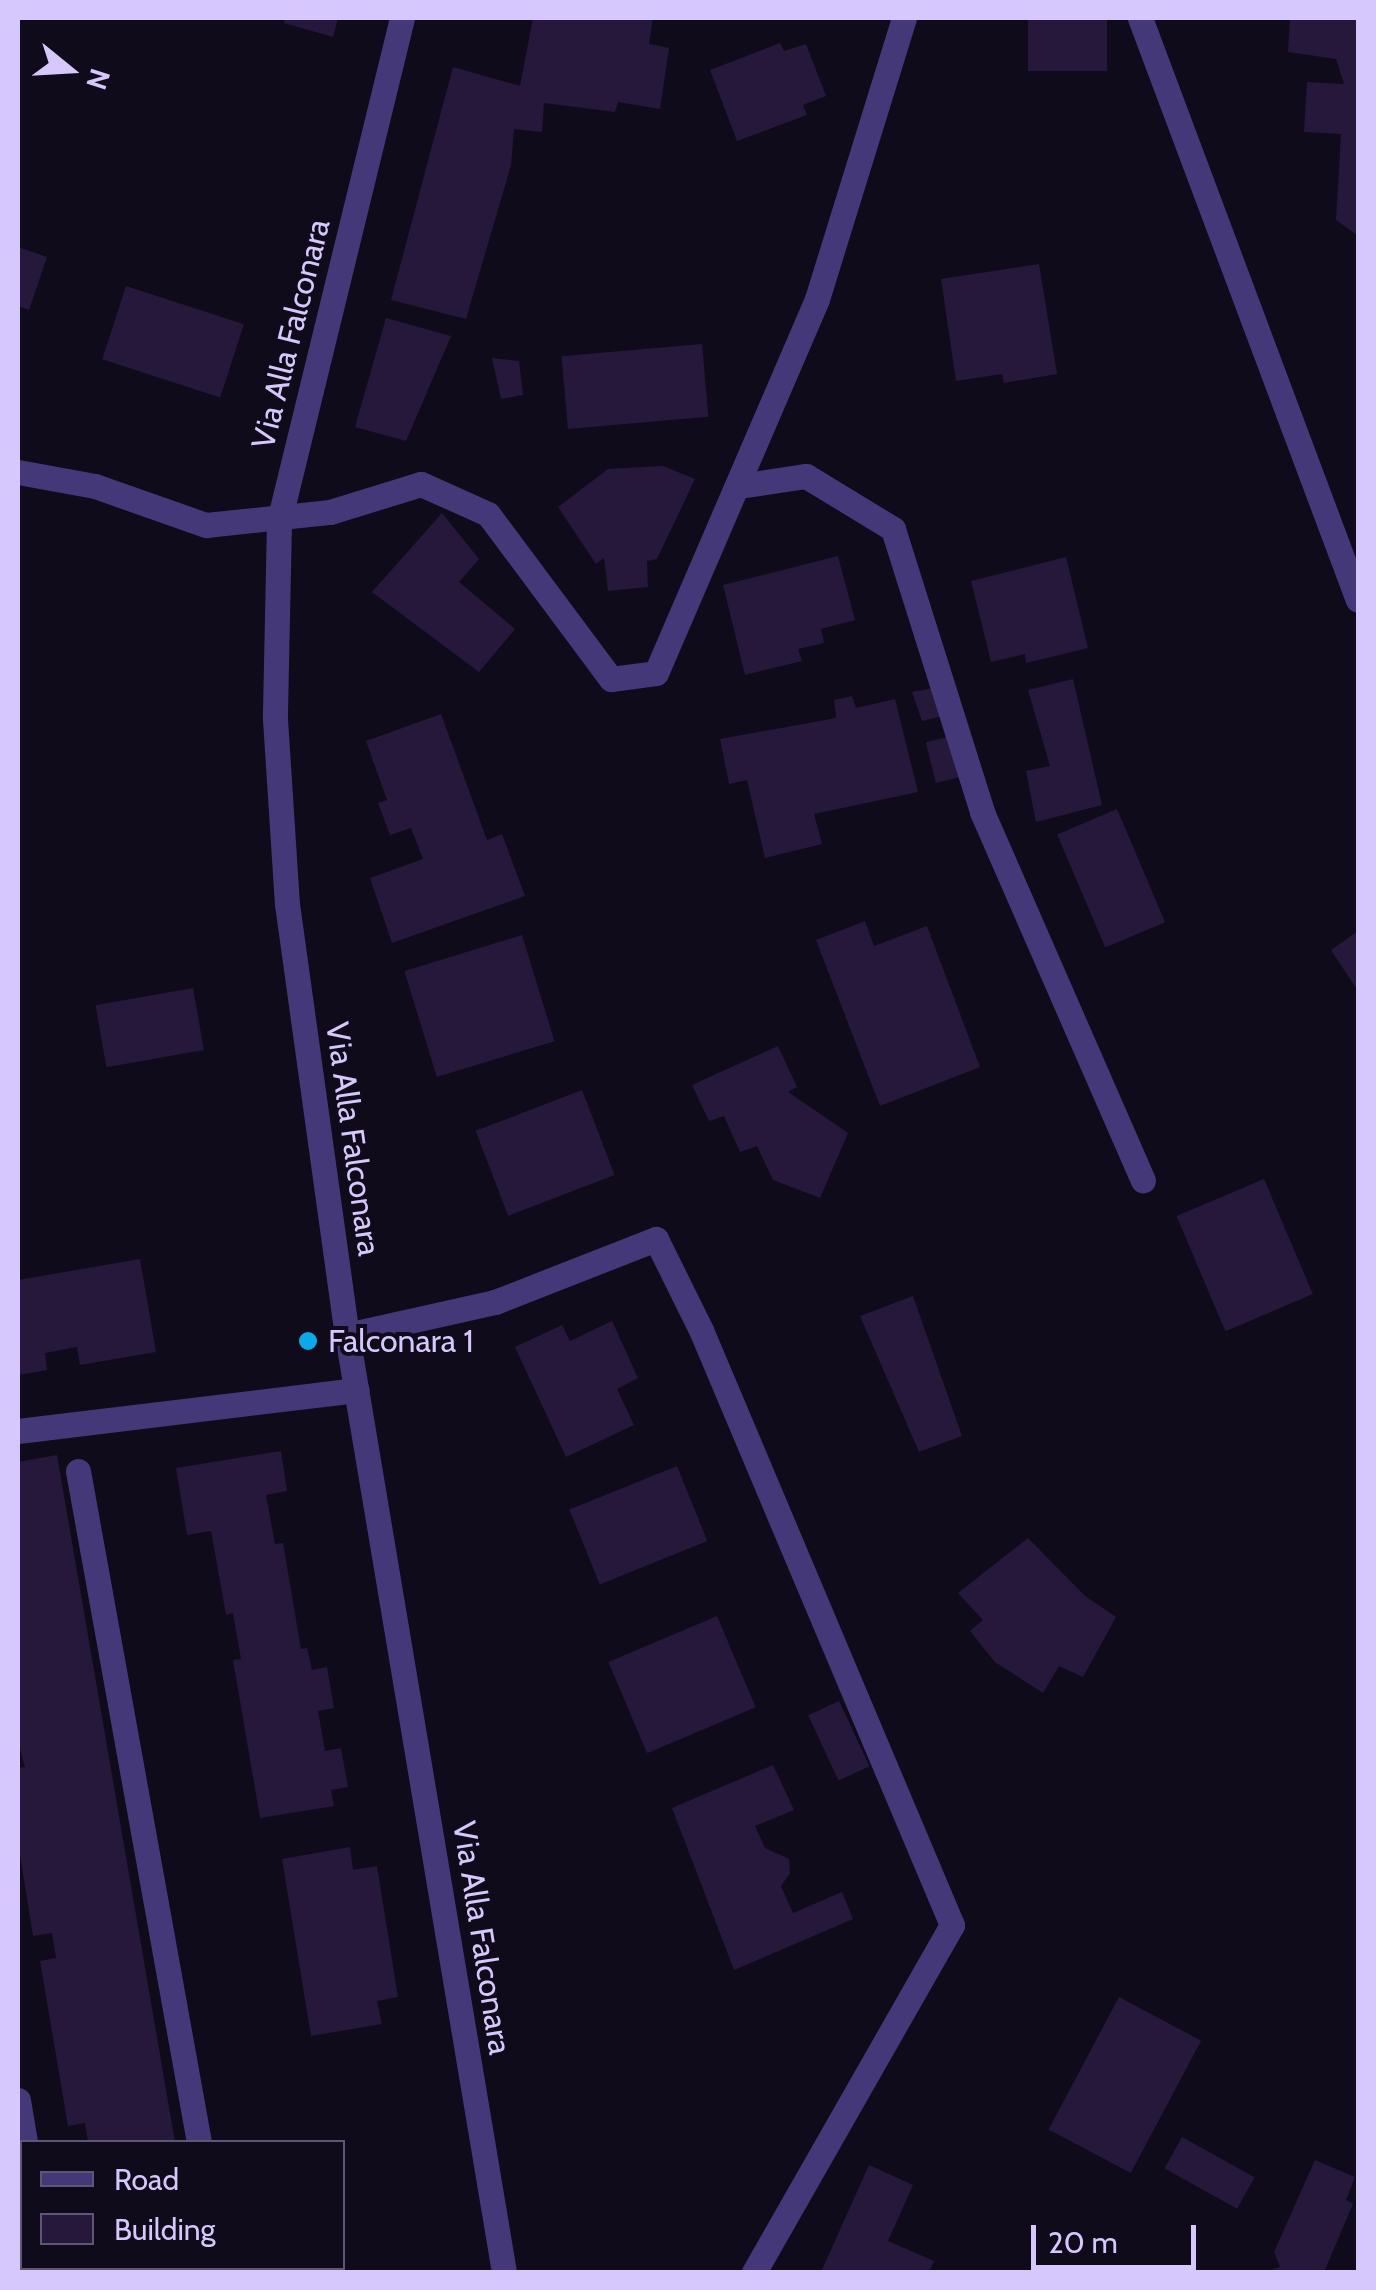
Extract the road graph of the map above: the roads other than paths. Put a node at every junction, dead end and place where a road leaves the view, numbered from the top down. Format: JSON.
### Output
{"nodes":[{"id":1,"x":402,"y":18,"type":"edge"},
{"id":2,"x":904,"y":18,"type":"edge"},
{"id":3,"x":1140,"y":18,"type":"edge"},
{"id":4,"x":18,"y":472,"type":"edge"},
{"id":5,"x":739,"y":486,"type":"junction"},
{"id":6,"x":279,"y":521,"type":"junction"},
{"id":7,"x":1358,"y":600,"type":"edge"},
{"id":8,"x":1142,"y":1180,"type":"dead end"},
{"id":9,"x":347,"y":1335,"type":"junction"},
{"id":10,"x":357,"y":1390,"type":"junction"},
{"id":11,"x":18,"y":1431,"type":"edge"},
{"id":12,"x":78,"y":1471,"type":"dead end"},
{"id":13,"x":18,"y":2100,"type":"edge"},
{"id":14,"x":24,"y":2140,"type":"edge"},
{"id":15,"x":199,"y":2140,"type":"edge"},
{"id":16,"x":504,"y":2272,"type":"edge"},
{"id":17,"x":754,"y":2272,"type":"edge"}],
"edges":[{"from":1,"to":6,"type":"street","name":"Via Alla Falconara"},
{"from":2,"to":5,"type":"street"},
{"from":3,"to":7,"type":"street"},
{"from":4,"to":6,"type":"street"},
{"from":5,"to":6,"type":"street"},
{"from":5,"to":8,"type":"street"},
{"from":6,"to":9,"type":"street","name":"Via Alla Falconara"},
{"from":9,"to":10,"type":"street","name":"Via Alla Falconara"},
{"from":9,"to":17,"type":"street"},
{"from":10,"to":11,"type":"street"},
{"from":10,"to":16,"type":"street","name":"Via Alla Falconara"},
{"from":12,"to":15,"type":"street"},
{"from":13,"to":14,"type":"street"}]}
